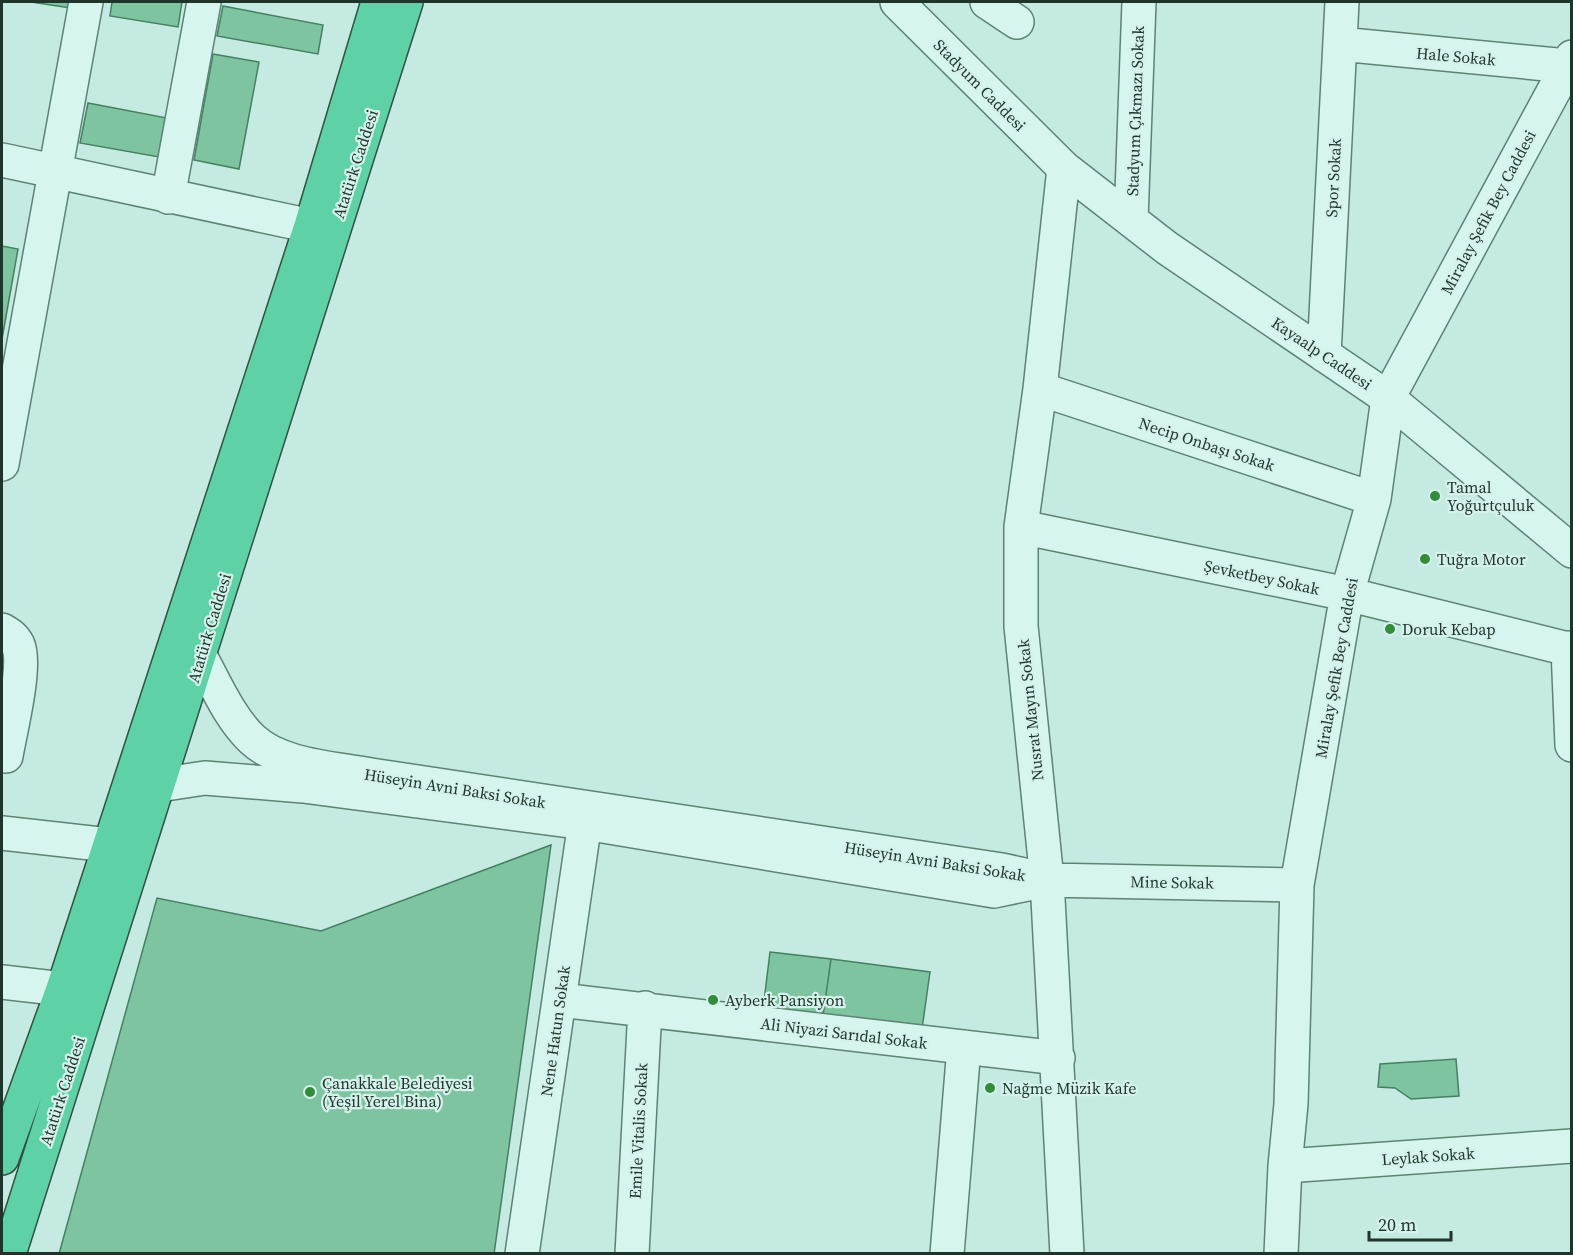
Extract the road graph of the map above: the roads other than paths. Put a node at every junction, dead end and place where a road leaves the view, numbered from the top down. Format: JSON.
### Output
{"nodes":[{"id":1,"x":86,"y":2,"type":"edge"},
{"id":2,"x":204,"y":2,"type":"edge"},
{"id":3,"x":378,"y":2,"type":"edge"},
{"id":4,"x":406,"y":2,"type":"edge"},
{"id":5,"x":897,"y":2,"type":"edge"},
{"id":6,"x":987,"y":2,"type":"edge"},
{"id":7,"x":1017,"y":2,"type":"edge"},
{"id":8,"x":1139,"y":2,"type":"edge"},
{"id":9,"x":1342,"y":2,"type":"edge"},
{"id":10,"x":1340,"y":44,"type":"junction"},
{"id":11,"x":1570,"y":64,"type":"edge"},
{"id":12,"x":2,"y":160,"type":"edge"},
{"id":13,"x":1064,"y":168,"type":"junction"},
{"id":14,"x":55,"y":172,"type":"junction"},
{"id":15,"x":168,"y":197,"type":"junction"},
{"id":16,"x":1131,"y":220,"type":"junction"},
{"id":17,"x":311,"y":226,"type":"junction"},
{"id":18,"x":1324,"y":355,"type":"junction"},
{"id":19,"x":1040,"y":389,"type":"junction"},
{"id":20,"x":1388,"y":398,"type":"junction"},
{"id":21,"x":2,"y":464,"type":"edge"},
{"id":22,"x":1374,"y":499,"type":"junction"},
{"id":23,"x":1021,"y":527,"type":"junction"},
{"id":24,"x":1572,"y":551,"type":"edge"},
{"id":25,"x":1347,"y":594,"type":"junction"},
{"id":26,"x":2,"y":630,"type":"edge"},
{"id":27,"x":1570,"y":649,"type":"edge"},
{"id":28,"x":200,"y":656,"type":"junction"},
{"id":29,"x":1572,"y":745,"type":"edge"},
{"id":30,"x":6,"y":756,"type":"dead end"},
{"id":31,"x":283,"y":770,"type":"junction"},
{"id":32,"x":159,"y":785,"type":"junction"},
{"id":33,"x":586,"y":816,"type":"junction"},
{"id":34,"x":2,"y":832,"type":"edge"},
{"id":35,"x":109,"y":845,"type":"junction"},
{"id":36,"x":1047,"y":880,"type":"junction"},
{"id":37,"x":1297,"y":885,"type":"junction"},
{"id":38,"x":2,"y":982,"type":"edge"},
{"id":39,"x":63,"y":989,"type":"junction"},
{"id":40,"x":560,"y":1000,"type":"junction"},
{"id":41,"x":645,"y":1008,"type":"junction"},
{"id":42,"x":964,"y":1047,"type":"junction"},
{"id":43,"x":1058,"y":1058,"type":"junction"},
{"id":44,"x":1572,"y":1146,"type":"edge"},
{"id":45,"x":2,"y":1158,"type":"edge"},
{"id":46,"x":1285,"y":1166,"type":"junction"},
{"id":47,"x":18,"y":1246,"type":"edge"},
{"id":48,"x":522,"y":1254,"type":"edge"},
{"id":49,"x":632,"y":1254,"type":"edge"},
{"id":50,"x":947,"y":1254,"type":"edge"},
{"id":51,"x":1067,"y":1254,"type":"edge"},
{"id":52,"x":1281,"y":1254,"type":"edge"}],
"edges":[{"from":1,"to":14,"type":"street"},
{"from":2,"to":15,"type":"street"},
{"from":3,"to":17,"type":"highway","name":"Atatürk Caddesi"},
{"from":4,"to":28,"type":"highway","name":"Atatürk Caddesi"},
{"from":5,"to":13,"type":"street","name":"Stadyum Caddesi"},
{"from":6,"to":7,"type":"street"},
{"from":8,"to":16,"type":"street","name":"Stadyum Çıkmazı Sokak"},
{"from":9,"to":10,"type":"street","name":"Spor Sokak"},
{"from":10,"to":11,"type":"street","name":"Hale Sokak"},
{"from":10,"to":18,"type":"street","name":"Spor Sokak"},
{"from":11,"to":20,"type":"street","name":"Miralay Şefik Bey Caddesi"},
{"from":12,"to":14,"type":"street"},
{"from":13,"to":16,"type":"street","name":"Kayaalp Caddesi"},
{"from":13,"to":19,"type":"street","name":"Nusrat Mayın Sokak"},
{"from":14,"to":15,"type":"street"},
{"from":14,"to":21,"type":"street"},
{"from":15,"to":17,"type":"street"},
{"from":16,"to":18,"type":"street","name":"Kayaalp Caddesi"},
{"from":17,"to":35,"type":"highway","name":"Atatürk Caddesi"},
{"from":18,"to":20,"type":"street","name":"Kayaalp Caddesi"},
{"from":19,"to":22,"type":"street","name":"Necip Onbaşı Sokak"},
{"from":19,"to":23,"type":"street","name":"Nusrat Mayın Sokak"},
{"from":20,"to":22,"type":"street","name":"Miralay Şefik Bey Caddesi"},
{"from":20,"to":24,"type":"street","name":"Kayaalp Caddesi"},
{"from":22,"to":25,"type":"street","name":"Miralay Şefik Bey Caddesi"},
{"from":23,"to":25,"type":"street","name":"Şevketbey Sokak"},
{"from":23,"to":36,"type":"street","name":"Nusrat Mayın Sokak"},
{"from":25,"to":27,"type":"street","name":"Şevketbey Sokak"},
{"from":25,"to":37,"type":"street","name":"Miralay Şefik Bey Caddesi"},
{"from":26,"to":30,"type":"street"},
{"from":27,"to":29,"type":"street"},
{"from":28,"to":31,"type":"street","name":"Hüseyin Avni Baksi Sokak"},
{"from":28,"to":32,"type":"highway","name":"Atatürk Caddesi"},
{"from":31,"to":32,"type":"street","name":"Hüseyin Avni Baksi Sokak"},
{"from":31,"to":33,"type":"street","name":"Hüseyin Avni Baksi Sokak"},
{"from":32,"to":47,"type":"highway","name":"Atatürk Caddesi"},
{"from":33,"to":36,"type":"street","name":"Hüseyin Avni Baksi Sokak"},
{"from":33,"to":40,"type":"street","name":"Nene Hatun Sokak"},
{"from":34,"to":35,"type":"street"},
{"from":35,"to":39,"type":"highway","name":"Atatürk Caddesi"},
{"from":36,"to":37,"type":"street","name":"Mine Sokak"},
{"from":36,"to":43,"type":"street","name":"Nusrat Mayın Sokak"},
{"from":37,"to":46,"type":"street","name":"Miralay Şefik Bey Caddesi"},
{"from":38,"to":39,"type":"street"},
{"from":39,"to":45,"type":"highway","name":"Atatürk Caddesi"},
{"from":40,"to":41,"type":"street","name":"Ali Niyazi Sarıdal Sokak"},
{"from":40,"to":48,"type":"street","name":"Nene Hatun Sokak"},
{"from":41,"to":42,"type":"street","name":"Ali Niyazi Sarıdal Sokak"},
{"from":41,"to":49,"type":"street","name":"Emile Vitalis Sokak"},
{"from":42,"to":43,"type":"street","name":"Ali Niyazi Sarıdal Sokak"},
{"from":42,"to":50,"type":"street"},
{"from":43,"to":51,"type":"street","name":"Nusrat Mayın Sokak"},
{"from":44,"to":46,"type":"street","name":"Leylak Sokak"},
{"from":46,"to":52,"type":"street","name":"Miralay Şefik Bey Caddesi"}]}
